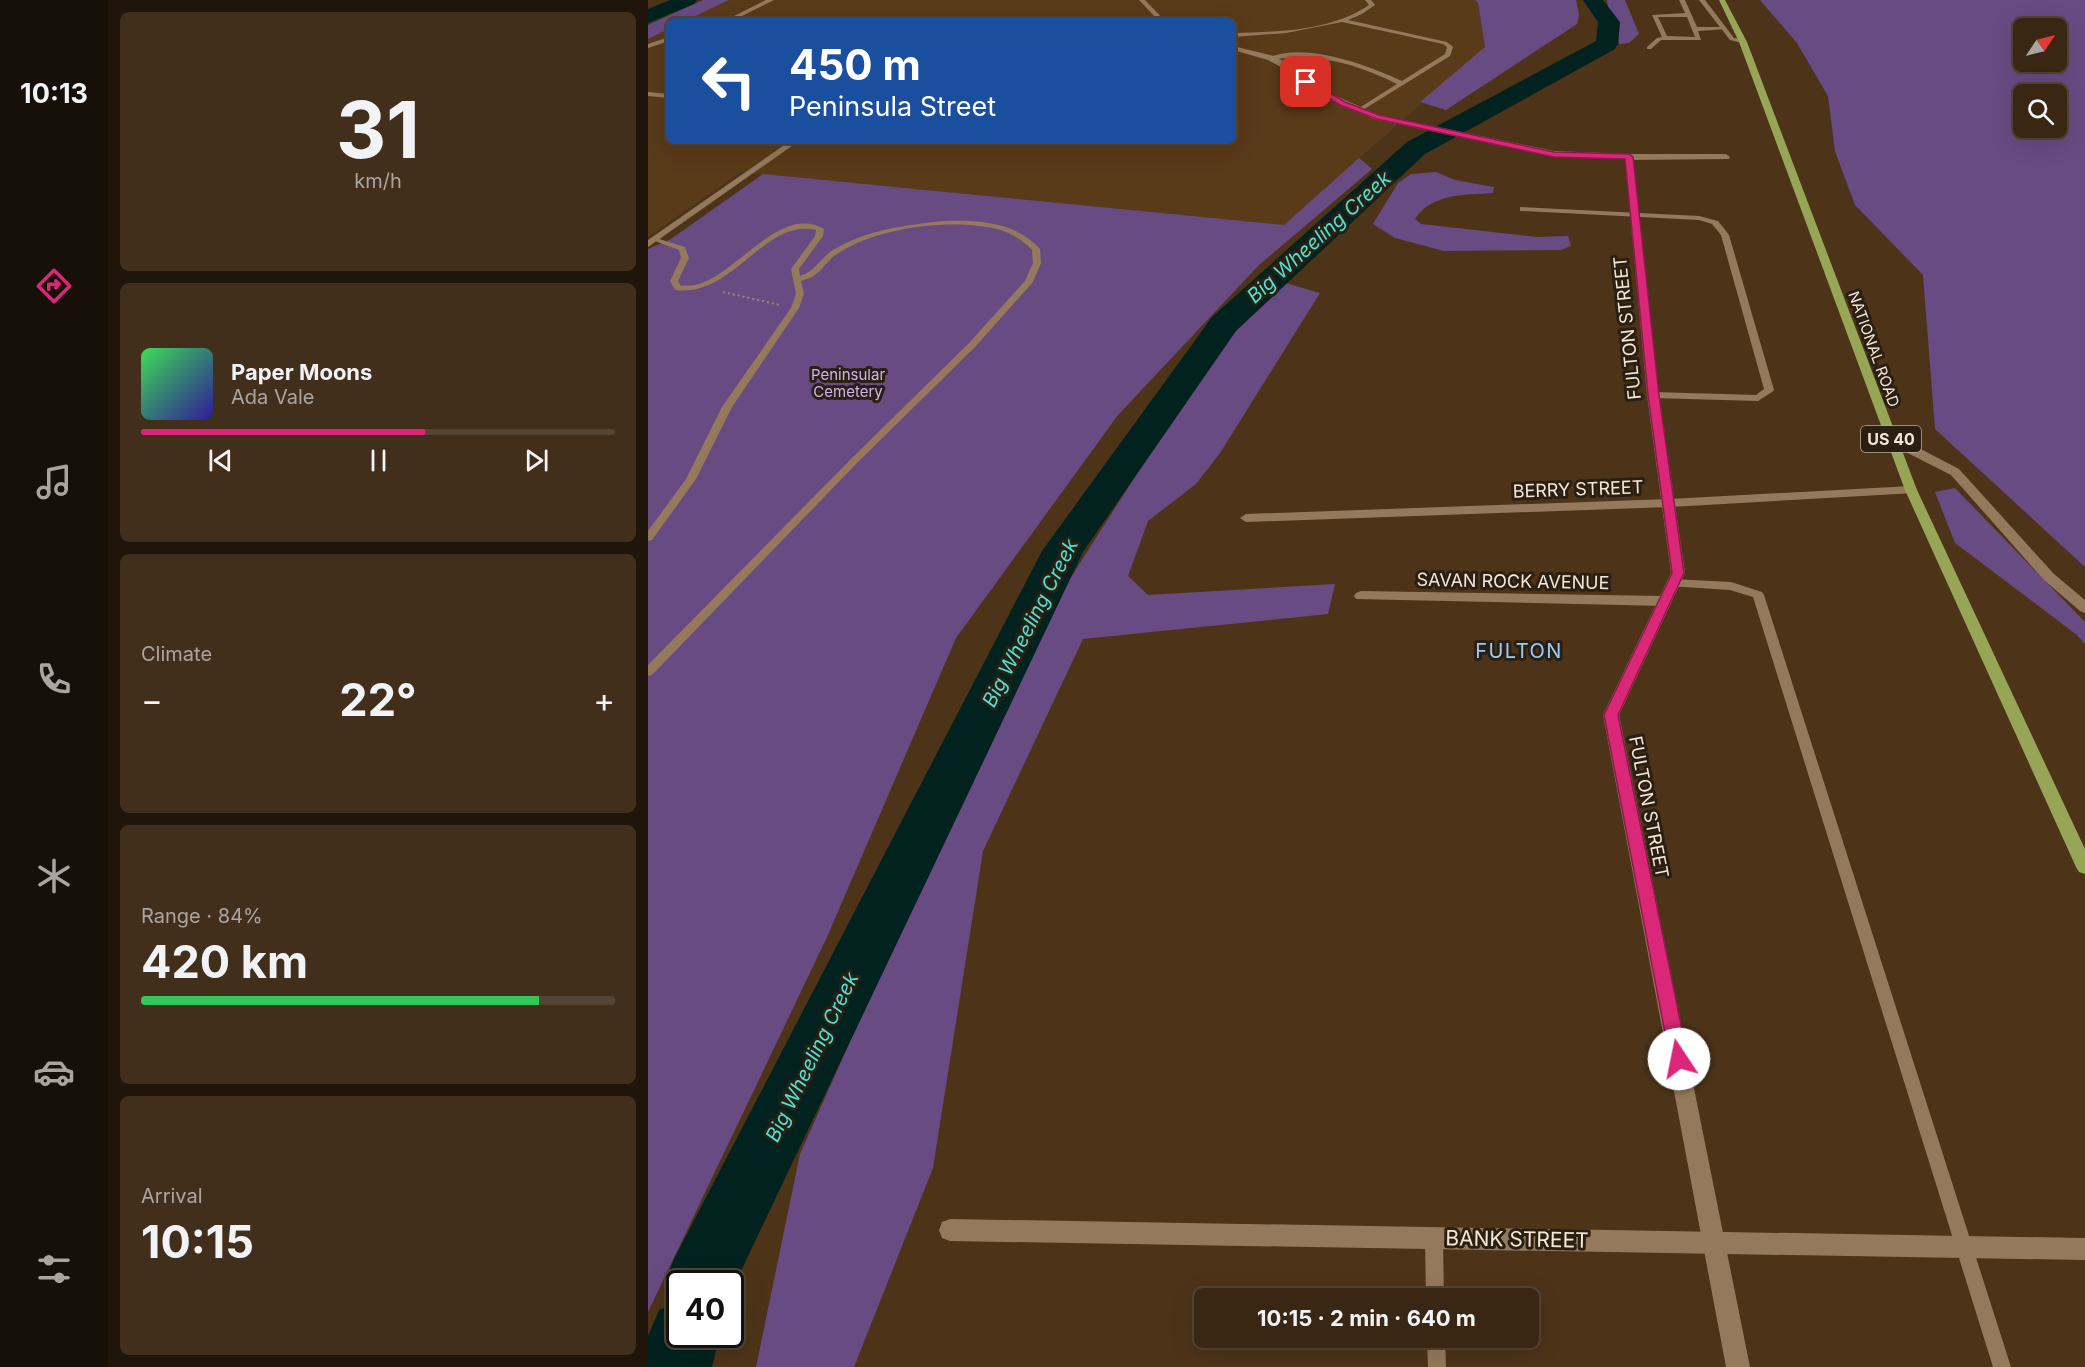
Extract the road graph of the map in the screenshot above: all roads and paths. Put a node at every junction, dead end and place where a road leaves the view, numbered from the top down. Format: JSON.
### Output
{"nodes":[{"id":1,"x":771,"y":0,"type":"edge"},
{"id":2,"x":1142,"y":0,"type":"edge"},
{"id":3,"x":1368,"y":0,"type":"edge"},
{"id":4,"x":1682,"y":0,"type":"edge"},
{"id":5,"x":1702,"y":0,"type":"edge"},
{"id":6,"x":1722,"y":0,"type":"edge"},
{"id":7,"x":1689,"y":15,"type":"junction"},
{"id":8,"x":733,"y":18,"type":"edge"},
{"id":9,"x":1158,"y":18,"type":"edge"},
{"id":10,"x":1341,"y":20,"type":"junction"},
{"id":11,"x":1695,"y":29,"type":"junction"},
{"id":12,"x":1724,"y":29,"type":"junction"},
{"id":13,"x":1236,"y":35,"type":"edge"},
{"id":14,"x":1665,"y":38,"type":"junction"},
{"id":15,"x":666,"y":40,"type":"edge"},
{"id":16,"x":1743,"y":42,"type":"junction"},
{"id":17,"x":648,"y":46,"type":"edge"},
{"id":18,"x":1649,"y":48,"type":"dead end"},
{"id":19,"x":1236,"y":49,"type":"edge"},
{"id":20,"x":1271,"y":58,"type":"junction"},
{"id":21,"x":1403,"y":84,"type":"junction"},
{"id":22,"x":648,"y":94,"type":"edge"},
{"id":23,"x":666,"y":96,"type":"edge"},
{"id":24,"x":1359,"y":110,"type":"junction"},
{"id":25,"x":791,"y":144,"type":"edge"},
{"id":26,"x":1629,"y":157,"type":"junction"},
{"id":27,"x":1726,"y":157,"type":"dead end"},
{"id":28,"x":1523,"y":209,"type":"dead end"},
{"id":29,"x":1634,"y":214,"type":"junction"},
{"id":30,"x":652,"y":242,"type":"edge"},
{"id":31,"x":798,"y":279,"type":"junction"},
{"id":32,"x":699,"y":286,"type":"junction"},
{"id":33,"x":795,"y":308,"type":"junction"},
{"id":34,"x":1653,"y":395,"type":"junction"},
{"id":35,"x":1892,"y":442,"type":"junction"},
{"id":36,"x":1911,"y":490,"type":"junction"},
{"id":37,"x":1670,"y":503,"type":"junction"},
{"id":38,"x":1246,"y":518,"type":"dead end"},
{"id":39,"x":648,"y":538,"type":"edge"},
{"id":40,"x":1672,"y":583,"type":"junction"},
{"id":41,"x":1361,"y":596,"type":"dead end"},
{"id":42,"x":1664,"y":601,"type":"junction"},
{"id":43,"x":2085,"y":608,"type":"edge"},
{"id":44,"x":648,"y":672,"type":"edge"},
{"id":45,"x":2085,"y":867,"type":"edge"},
{"id":46,"x":950,"y":1230,"type":"dead end"},
{"id":47,"x":1434,"y":1238,"type":"junction"},
{"id":48,"x":1715,"y":1242,"type":"junction"},
{"id":49,"x":1962,"y":1247,"type":"junction"},
{"id":50,"x":2085,"y":1249,"type":"edge"},
{"id":51,"x":1435,"y":1288,"type":"edge"},
{"id":52,"x":1436,"y":1348,"type":"edge"},
{"id":53,"x":1437,"y":1367,"type":"edge"},
{"id":54,"x":1738,"y":1367,"type":"edge"},
{"id":55,"x":2002,"y":1367,"type":"edge"}],
"edges":[{"from":1,"to":8,"type":"street"},
{"from":2,"to":9,"type":"lane"},
{"from":3,"to":10,"type":"lane"},
{"from":4,"to":7,"type":"lane"},
{"from":5,"to":12,"type":"street"},
{"from":6,"to":16,"type":"main road","name":"NATIONAL ROAD","number":"US 40"},
{"from":7,"to":11,"type":"lane"},
{"from":7,"to":14,"type":"lane"},
{"from":10,"to":13,"type":"lane"},
{"from":10,"to":21,"type":"lane"},
{"from":11,"to":12,"type":"lane"},
{"from":11,"to":14,"type":"lane"},
{"from":12,"to":16,"type":"street"},
{"from":14,"to":18,"type":"lane"},
{"from":15,"to":17,"type":"street"},
{"from":16,"to":35,"type":"main road","name":"NATIONAL ROAD","number":"US 40"},
{"from":19,"to":20,"type":"street"},
{"from":20,"to":21,"type":"lane"},
{"from":20,"to":24,"type":"street"},
{"from":21,"to":24,"type":"lane"},
{"from":22,"to":23,"type":"street"},
{"from":24,"to":26,"type":"street"},
{"from":25,"to":30,"type":"street"},
{"from":26,"to":27,"type":"street"},
{"from":26,"to":29,"type":"street","name":"FULTON STREET"},
{"from":28,"to":29,"type":"lane"},
{"from":29,"to":34,"type":"street","name":"FULTON STREET"},
{"from":29,"to":34,"type":"lane"},
{"from":30,"to":32,"type":"lane"},
{"from":31,"to":32,"type":"lane"},
{"from":31,"to":33,"type":"lane"},
{"from":31,"to":44,"type":"lane"},
{"from":32,"to":33,"type":"path"},
{"from":33,"to":39,"type":"lane"},
{"from":34,"to":37,"type":"street","name":"FULTON STREET"},
{"from":35,"to":36,"type":"main road","name":"NATIONAL ROAD","number":"US 40"},
{"from":35,"to":43,"type":"street"},
{"from":36,"to":37,"type":"street","name":"BERRY STREET"},
{"from":36,"to":45,"type":"main road","name":"NATIONAL ROAD","number":"US 40"},
{"from":37,"to":38,"type":"street","name":"BERRY STREET"},
{"from":37,"to":40,"type":"street","name":"FULTON STREET"},
{"from":40,"to":42,"type":"street","name":"FULTON STREET"},
{"from":40,"to":49,"type":"lane"},
{"from":41,"to":42,"type":"street","name":"SAVAN ROCK AVENUE"},
{"from":42,"to":48,"type":"street","name":"FULTON STREET"},
{"from":46,"to":47,"type":"street","name":"BANK STREET"},
{"from":47,"to":48,"type":"street","name":"BANK STREET"},
{"from":47,"to":51,"type":"lane"},
{"from":48,"to":49,"type":"street","name":"BANK STREET"},
{"from":48,"to":54,"type":"street","name":"FULTON STREET"},
{"from":49,"to":50,"type":"street","name":"BANK STREET"},
{"from":49,"to":55,"type":"lane"},
{"from":52,"to":53,"type":"lane"}]}
